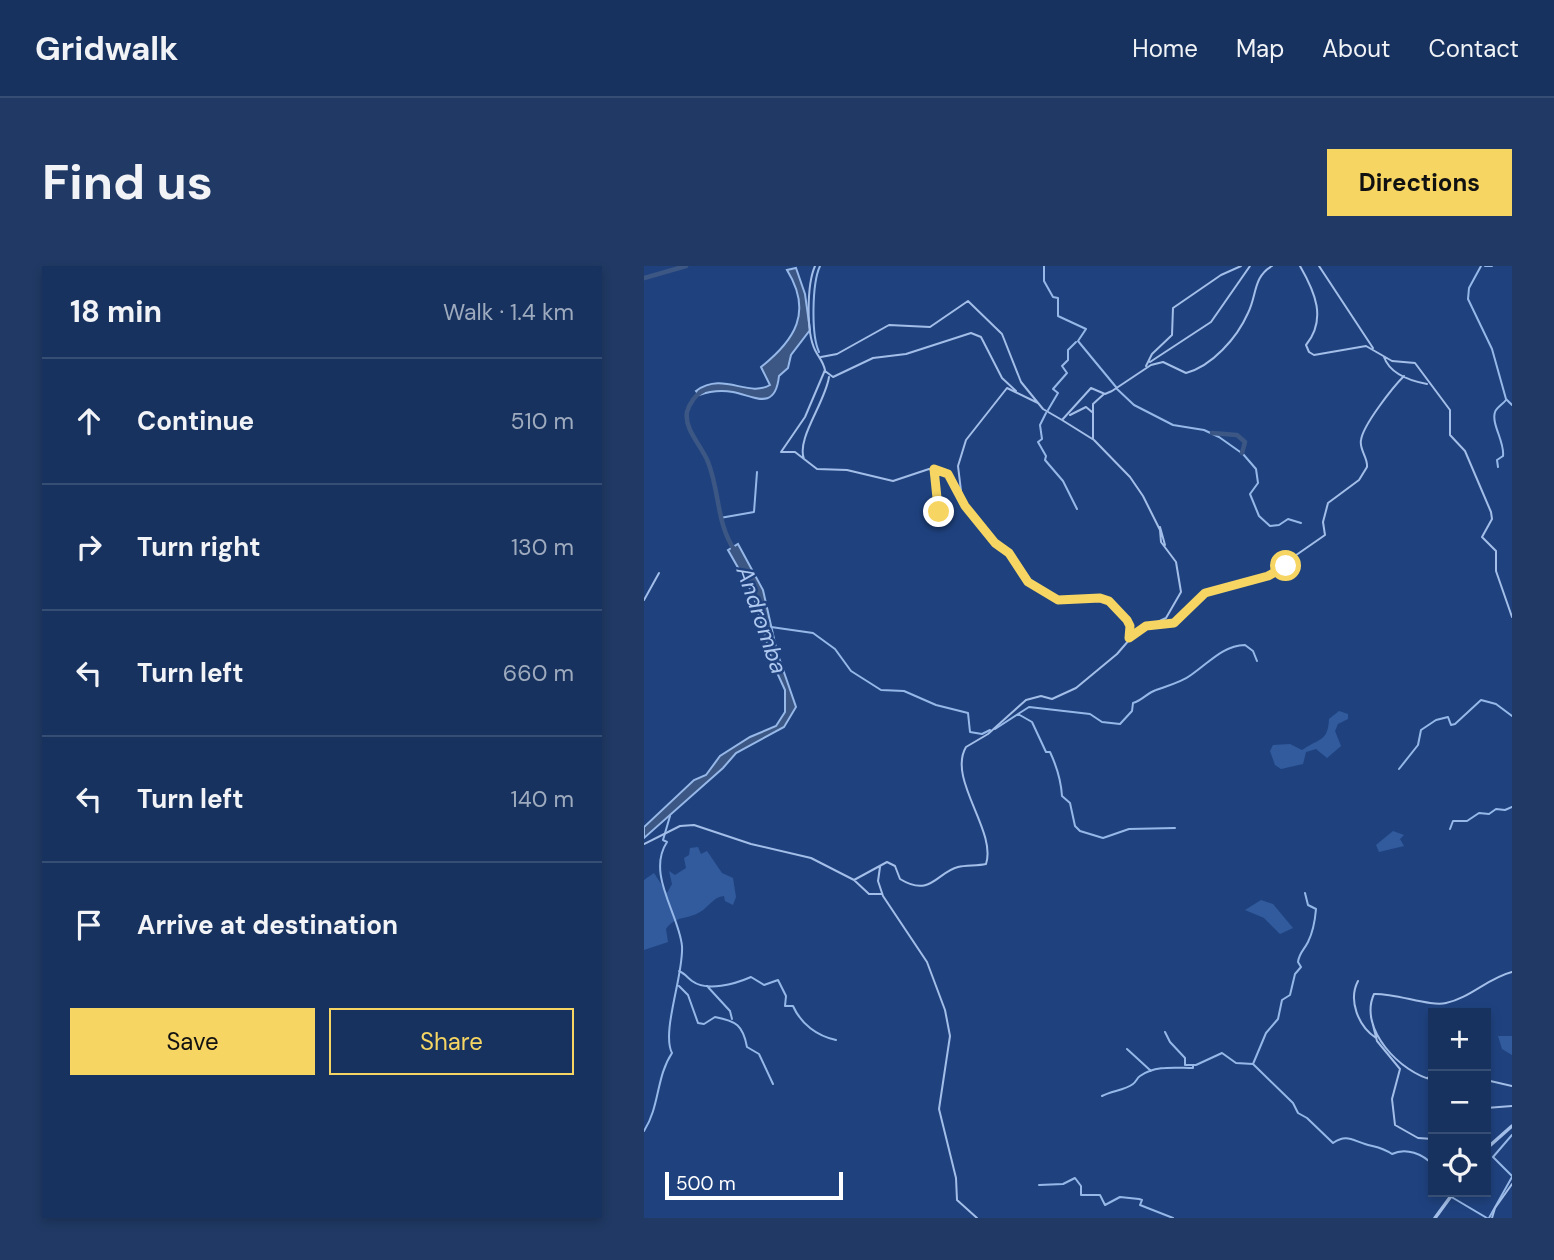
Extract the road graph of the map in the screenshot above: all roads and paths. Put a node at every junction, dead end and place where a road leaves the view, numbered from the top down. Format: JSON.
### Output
{"nodes":[{"id":1,"x":815,"y":266,"type":"edge"},
{"id":2,"x":1241,"y":266,"type":"edge"},
{"id":3,"x":1250,"y":266,"type":"edge"},
{"id":4,"x":1272,"y":266,"type":"edge"},
{"id":5,"x":1300,"y":266,"type":"edge"},
{"id":6,"x":1319,"y":266,"type":"edge"},
{"id":7,"x":1374,"y":348,"type":"junction"},
{"id":8,"x":1384,"y":356,"type":"junction"},
{"id":9,"x":820,"y":357,"type":"junction"},
{"id":10,"x":1150,"y":363,"type":"junction"},
{"id":11,"x":1145,"y":368,"type":"junction"},
{"id":12,"x":825,"y":370,"type":"junction"},
{"id":13,"x":829,"y":376,"type":"junction"},
{"id":14,"x":1404,"y":376,"type":"junction"},
{"id":15,"x":1428,"y":384,"type":"junction"},
{"id":16,"x":1016,"y":391,"type":"junction"},
{"id":17,"x":1105,"y":394,"type":"junction"},
{"id":18,"x":1039,"y":404,"type":"junction"},
{"id":19,"x":1092,"y":414,"type":"junction"},
{"id":20,"x":1069,"y":415,"type":"junction"},
{"id":21,"x":1062,"y":420,"type":"junction"},
{"id":22,"x":1094,"y":440,"type":"junction"},
{"id":23,"x":804,"y":461,"type":"junction"},
{"id":24,"x":934,"y":469,"type":"junction"},
{"id":25,"x":962,"y":500,"type":"junction"},
{"id":26,"x":938,"y":526,"type":"dead end"},
{"id":27,"x":659,"y":573,"type":"dead end"},
{"id":28,"x":644,"y":600,"type":"edge"},
{"id":29,"x":1512,"y":617,"type":"edge"},
{"id":30,"x":1146,"y":626,"type":"junction"},
{"id":31,"x":1129,"y":638,"type":"junction"},
{"id":32,"x":644,"y":844,"type":"edge"},
{"id":33,"x":880,"y":867,"type":"junction"},
{"id":34,"x":854,"y":880,"type":"junction"},
{"id":35,"x":882,"y":894,"type":"junction"},
{"id":36,"x":1512,"y":972,"type":"edge"},
{"id":37,"x":1359,"y":981,"type":"dead end"},
{"id":38,"x":1371,"y":1016,"type":"junction"},
{"id":39,"x":1376,"y":1038,"type":"junction"},
{"id":40,"x":1428,"y":1078,"type":"edge"},
{"id":41,"x":1491,"y":1081,"type":"edge"},
{"id":42,"x":1512,"y":1086,"type":"edge"},
{"id":43,"x":1512,"y":1106,"type":"edge"},
{"id":44,"x":1491,"y":1108,"type":"edge"},
{"id":45,"x":1512,"y":1126,"type":"edge"},
{"id":46,"x":1428,"y":1139,"type":"edge"},
{"id":47,"x":1491,"y":1145,"type":"edge"},
{"id":48,"x":1512,"y":1184,"type":"edge"},
{"id":49,"x":1450,"y":1197,"type":"edge"},
{"id":50,"x":977,"y":1218,"type":"edge"},
{"id":51,"x":1435,"y":1218,"type":"edge"},
{"id":52,"x":1492,"y":1218,"type":"edge"}],
"edges":[{"from":1,"to":9,"type":"street"},
{"from":2,"to":10,"type":"street"},
{"from":3,"to":10,"type":"street"},
{"from":4,"to":11,"type":"street"},
{"from":5,"to":7,"type":"street"},
{"from":6,"to":7,"type":"street"},
{"from":7,"to":8,"type":"street"},
{"from":8,"to":14,"type":"street"},
{"from":8,"to":15,"type":"street"},
{"from":9,"to":12,"type":"street"},
{"from":9,"to":18,"type":"street"},
{"from":10,"to":11,"type":"street"},
{"from":11,"to":17,"type":"street"},
{"from":12,"to":13,"type":"street"},
{"from":12,"to":23,"type":"street"},
{"from":13,"to":16,"type":"street"},
{"from":13,"to":23,"type":"street"},
{"from":14,"to":15,"type":"street"},
{"from":14,"to":30,"type":"street"},
{"from":15,"to":29,"type":"street"},
{"from":16,"to":18,"type":"street"},
{"from":16,"to":25,"type":"street"},
{"from":17,"to":19,"type":"street"},
{"from":17,"to":20,"type":"street"},
{"from":18,"to":21,"type":"street"},
{"from":19,"to":20,"type":"street"},
{"from":19,"to":22,"type":"street"},
{"from":20,"to":21,"type":"street"},
{"from":21,"to":22,"type":"street"},
{"from":22,"to":30,"type":"street"},
{"from":23,"to":24,"type":"street"},
{"from":24,"to":25,"type":"street"},
{"from":24,"to":26,"type":"street"},
{"from":25,"to":31,"type":"street"},
{"from":27,"to":28,"type":"street"},
{"from":30,"to":31,"type":"street"},
{"from":31,"to":33,"type":"street"},
{"from":32,"to":34,"type":"street"},
{"from":33,"to":34,"type":"street"},
{"from":33,"to":35,"type":"street"},
{"from":34,"to":35,"type":"street"},
{"from":35,"to":50,"type":"street"},
{"from":36,"to":38,"type":"street"},
{"from":37,"to":39,"type":"street"},
{"from":38,"to":39,"type":"street"},
{"from":38,"to":40,"type":"street"},
{"from":39,"to":46,"type":"street"},
{"from":41,"to":42,"type":"street"},
{"from":43,"to":44,"type":"street"},
{"from":45,"to":47,"type":"street"},
{"from":48,"to":52,"type":"street"},
{"from":49,"to":51,"type":"street"}]}
